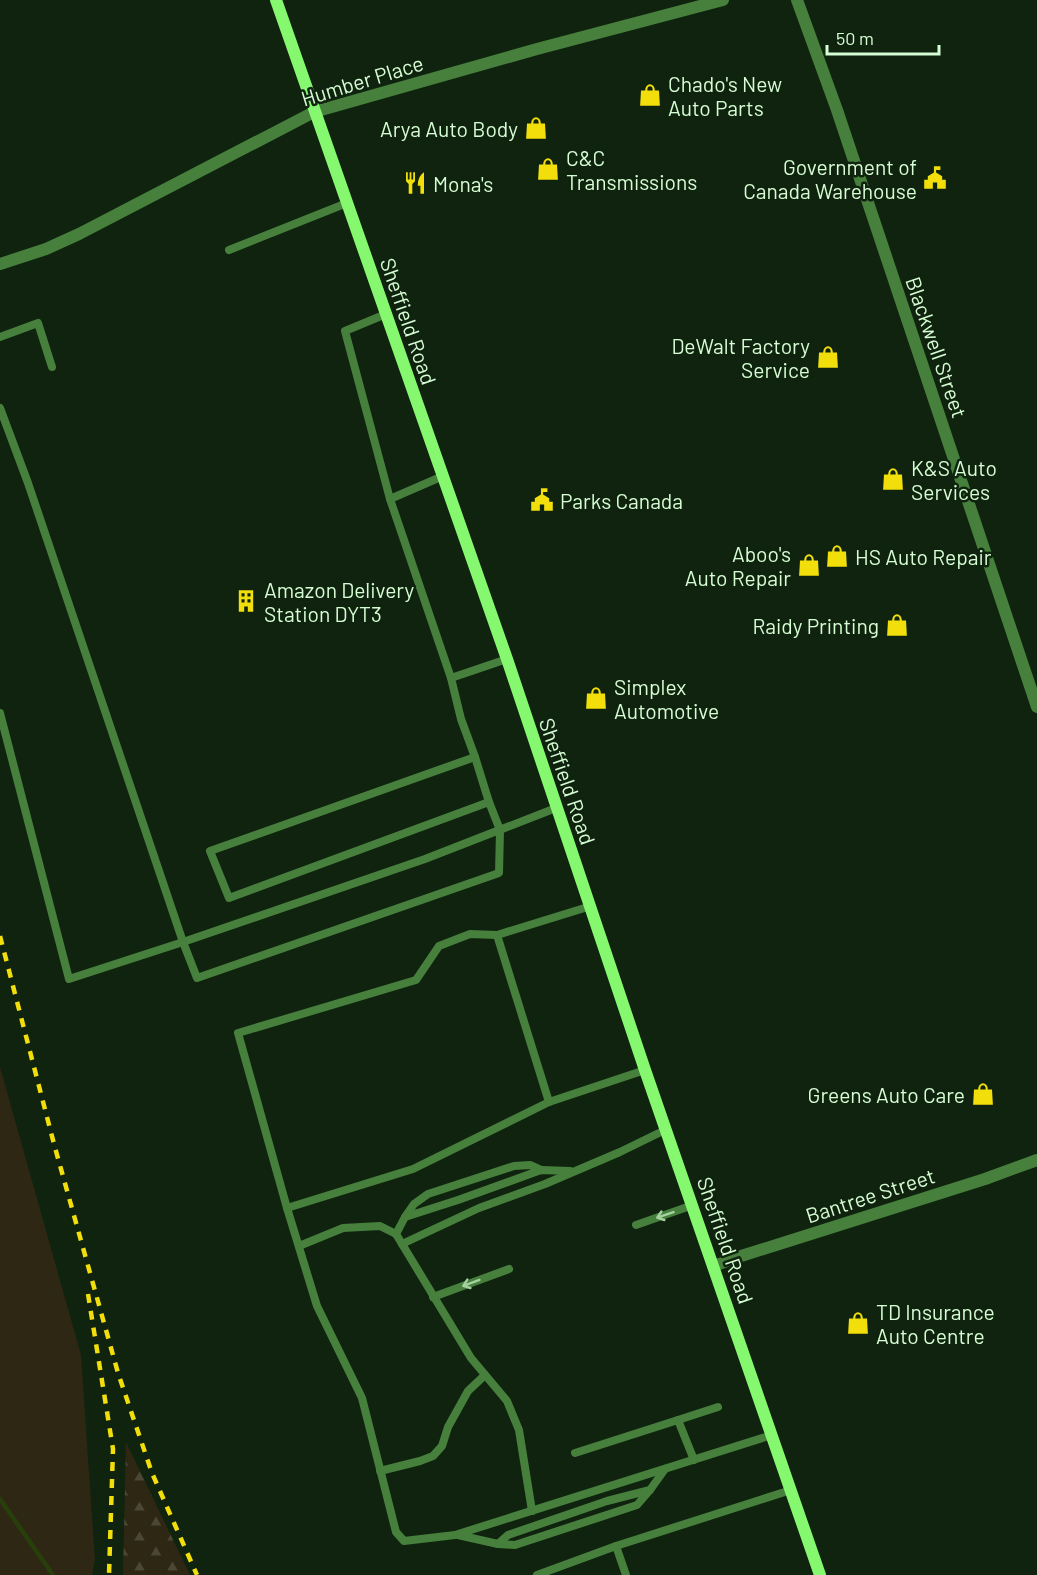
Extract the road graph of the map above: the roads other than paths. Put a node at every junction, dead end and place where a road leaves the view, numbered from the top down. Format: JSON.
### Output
{"nodes":[{"id":1,"x":276,"y":0,"type":"edge"},
{"id":2,"x":723,"y":0,"type":"edge"},
{"id":3,"x":797,"y":0,"type":"edge"},
{"id":4,"x":314,"y":112,"type":"junction"},
{"id":5,"x":347,"y":203,"type":"junction"},
{"id":6,"x":229,"y":250,"type":"dead end"},
{"id":7,"x":0,"y":264,"type":"edge"},
{"id":8,"x":386,"y":315,"type":"junction"},
{"id":9,"x":0,"y":337,"type":"edge"},
{"id":10,"x":52,"y":367,"type":"dead end"},
{"id":11,"x":0,"y":408,"type":"edge"},
{"id":12,"x":443,"y":476,"type":"junction"},
{"id":13,"x":390,"y":499,"type":"junction"},
{"id":14,"x":507,"y":659,"type":"junction"},
{"id":15,"x":451,"y":678,"type":"junction"},
{"id":16,"x":1037,"y":707,"type":"edge"},
{"id":17,"x":0,"y":713,"type":"edge"},
{"id":18,"x":475,"y":757,"type":"junction"},
{"id":19,"x":489,"y":802,"type":"junction"},
{"id":20,"x":556,"y":808,"type":"junction"},
{"id":21,"x":500,"y":830,"type":"junction"},
{"id":22,"x":591,"y":906,"type":"junction"},
{"id":23,"x":497,"y":935,"type":"junction"},
{"id":24,"x":183,"y":942,"type":"junction"},
{"id":25,"x":645,"y":1070,"type":"junction"},
{"id":26,"x":549,"y":1102,"type":"junction"},
{"id":27,"x":667,"y":1129,"type":"junction"},
{"id":28,"x":1037,"y":1160,"type":"edge"},
{"id":29,"x":541,"y":1170,"type":"junction"},
{"id":30,"x":574,"y":1171,"type":"junction"},
{"id":31,"x":693,"y":1205,"type":"junction"},
{"id":32,"x":287,"y":1208,"type":"junction"},
{"id":33,"x":405,"y":1217,"type":"junction"},
{"id":34,"x":636,"y":1225,"type":"dead end"},
{"id":35,"x":396,"y":1234,"type":"junction"},
{"id":36,"x":402,"y":1244,"type":"junction"},
{"id":37,"x":298,"y":1246,"type":"junction"},
{"id":38,"x":714,"y":1266,"type":"junction"},
{"id":39,"x":509,"y":1269,"type":"dead end"},
{"id":40,"x":433,"y":1297,"type":"junction"},
{"id":41,"x":485,"y":1375,"type":"junction"},
{"id":42,"x":718,"y":1407,"type":"dead end"},
{"id":43,"x":678,"y":1420,"type":"junction"},
{"id":44,"x":772,"y":1435,"type":"junction"},
{"id":45,"x":575,"y":1453,"type":"dead end"},
{"id":46,"x":694,"y":1460,"type":"junction"},
{"id":47,"x":665,"y":1469,"type":"junction"},
{"id":48,"x":380,"y":1471,"type":"junction"},
{"id":49,"x":650,"y":1490,"type":"junction"},
{"id":50,"x":791,"y":1490,"type":"junction"},
{"id":51,"x":532,"y":1511,"type":"junction"},
{"id":52,"x":455,"y":1535,"type":"junction"},
{"id":53,"x":498,"y":1544,"type":"junction"},
{"id":54,"x":616,"y":1546,"type":"junction"},
{"id":55,"x":537,"y":1575,"type":"edge"},
{"id":56,"x":626,"y":1575,"type":"edge"},
{"id":57,"x":820,"y":1575,"type":"edge"}],
"edges":[{"from":1,"to":4,"type":"street","name":"Sheffield Road"},
{"from":2,"to":4,"type":"street","name":"Humber Place"},
{"from":3,"to":16,"type":"street","name":"Blackwell Street"},
{"from":4,"to":5,"type":"street","name":"Sheffield Road"},
{"from":4,"to":7,"type":"street","name":"Humber Place"},
{"from":5,"to":6,"type":"lane"},
{"from":5,"to":8,"type":"street","name":"Sheffield Road"},
{"from":8,"to":12,"type":"street","name":"Sheffield Road"},
{"from":8,"to":13,"type":"lane"},
{"from":9,"to":10,"type":"lane"},
{"from":11,"to":24,"type":"lane"},
{"from":12,"to":13,"type":"lane"},
{"from":12,"to":14,"type":"street","name":"Sheffield Road"},
{"from":13,"to":15,"type":"lane"},
{"from":14,"to":15,"type":"lane"},
{"from":14,"to":20,"type":"street","name":"Sheffield Road"},
{"from":15,"to":18,"type":"lane"},
{"from":17,"to":24,"type":"lane"},
{"from":18,"to":19,"type":"lane"},
{"from":18,"to":19,"type":"lane"},
{"from":19,"to":21,"type":"lane"},
{"from":20,"to":21,"type":"lane"},
{"from":20,"to":22,"type":"street","name":"Sheffield Road"},
{"from":21,"to":24,"type":"lane"},
{"from":21,"to":24,"type":"lane"},
{"from":22,"to":23,"type":"lane"},
{"from":22,"to":25,"type":"street","name":"Sheffield Road"},
{"from":23,"to":26,"type":"lane"},
{"from":23,"to":32,"type":"lane"},
{"from":25,"to":26,"type":"lane"},
{"from":25,"to":27,"type":"street","name":"Sheffield Road"},
{"from":26,"to":32,"type":"lane"},
{"from":27,"to":30,"type":"lane"},
{"from":27,"to":31,"type":"street","name":"Sheffield Road"},
{"from":28,"to":38,"type":"street","name":"Bantree Street"},
{"from":29,"to":30,"type":"lane"},
{"from":29,"to":33,"type":"lane"},
{"from":29,"to":33,"type":"lane"},
{"from":30,"to":36,"type":"lane"},
{"from":31,"to":34,"type":"lane","one_way":true},
{"from":31,"to":38,"type":"street","name":"Sheffield Road"},
{"from":32,"to":37,"type":"lane"},
{"from":33,"to":35,"type":"lane"},
{"from":35,"to":36,"type":"lane"},
{"from":35,"to":37,"type":"lane"},
{"from":36,"to":40,"type":"lane"},
{"from":37,"to":48,"type":"lane"},
{"from":38,"to":44,"type":"street","name":"Sheffield Road"},
{"from":39,"to":40,"type":"lane","one_way":true},
{"from":40,"to":41,"type":"lane"},
{"from":41,"to":48,"type":"lane"},
{"from":41,"to":51,"type":"lane"},
{"from":42,"to":43,"type":"lane"},
{"from":43,"to":45,"type":"lane"},
{"from":43,"to":46,"type":"lane"},
{"from":44,"to":46,"type":"lane"},
{"from":44,"to":50,"type":"street","name":"Sheffield Road"},
{"from":46,"to":47,"type":"lane"},
{"from":47,"to":49,"type":"lane"},
{"from":47,"to":51,"type":"lane"},
{"from":48,"to":52,"type":"lane"},
{"from":49,"to":53,"type":"lane"},
{"from":49,"to":53,"type":"lane"},
{"from":50,"to":54,"type":"lane"},
{"from":50,"to":57,"type":"street","name":"Sheffield Road"},
{"from":51,"to":52,"type":"lane"},
{"from":52,"to":53,"type":"lane"},
{"from":54,"to":55,"type":"lane"},
{"from":54,"to":56,"type":"lane"}]}
